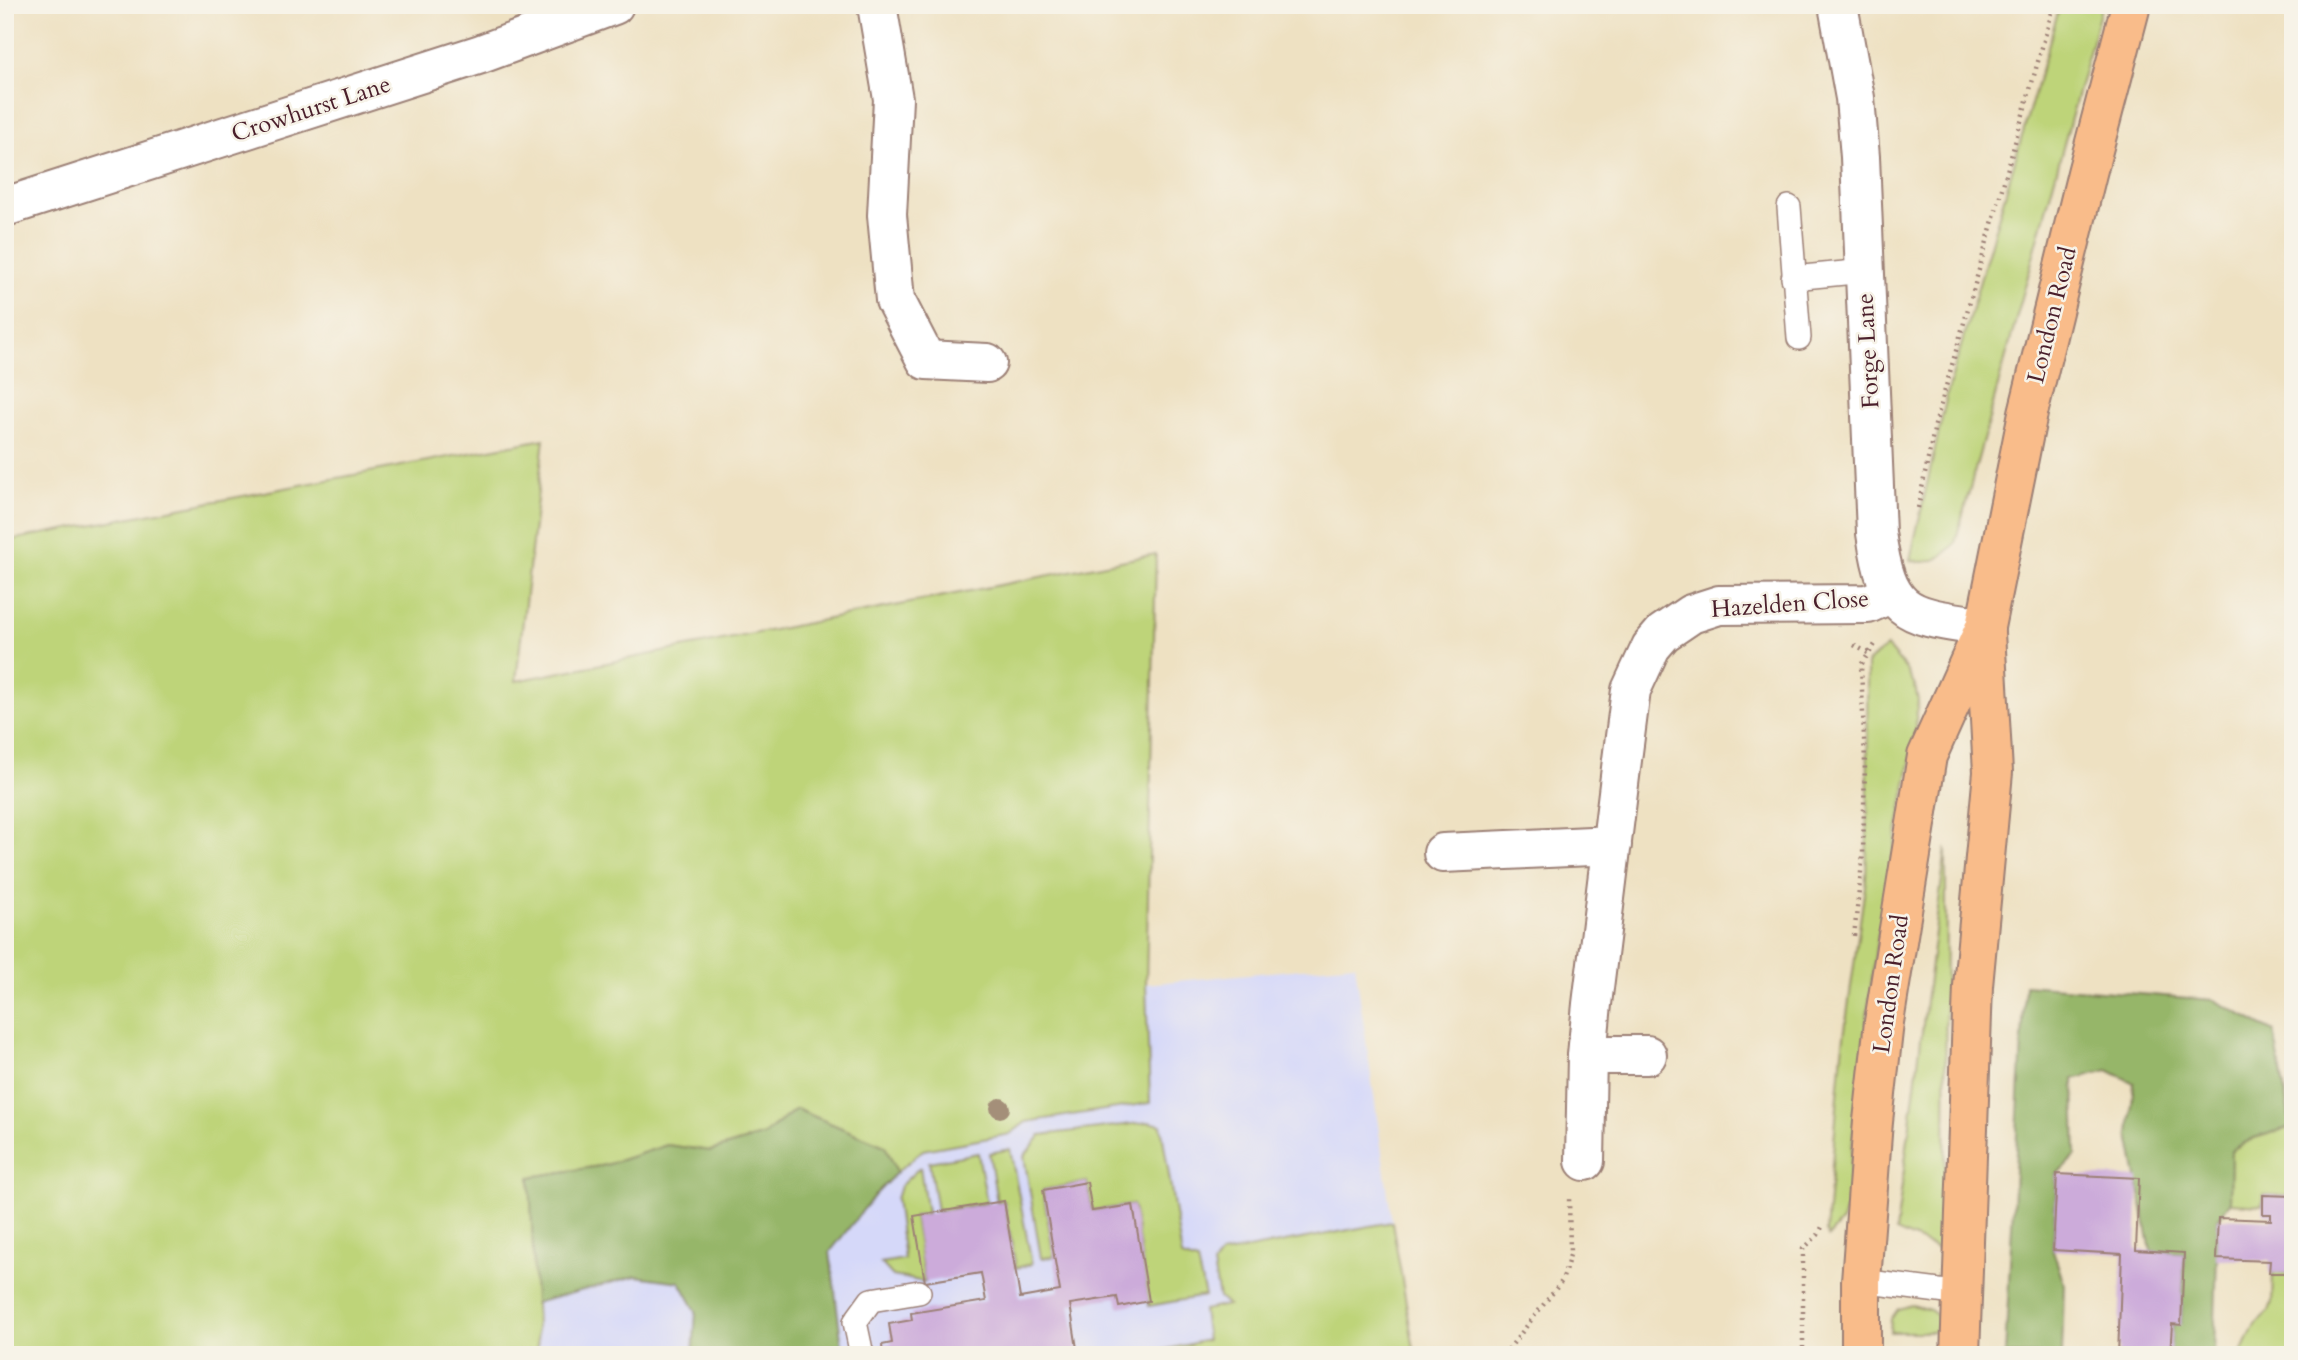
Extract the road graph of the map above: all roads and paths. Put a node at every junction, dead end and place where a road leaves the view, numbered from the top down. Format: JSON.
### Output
{"nodes":[{"id":1,"x":614,"y":5,"type":"edge"},
{"id":2,"x":877,"y":5,"type":"edge"},
{"id":3,"x":1838,"y":5,"type":"edge"},
{"id":4,"x":2054,"y":5,"type":"edge"},
{"id":5,"x":2132,"y":5,"type":"edge"},
{"id":6,"x":5,"y":207,"type":"edge"},
{"id":7,"x":1789,"y":207,"type":"dead end"},
{"id":8,"x":1865,"y":271,"type":"junction"},
{"id":9,"x":1793,"y":278,"type":"junction"},
{"id":10,"x":1799,"y":338,"type":"dead end"},
{"id":11,"x":987,"y":363,"type":"dead end"},
{"id":12,"x":1915,"y":519,"type":"dead end"},
{"id":13,"x":1893,"y":595,"type":"junction"},
{"id":14,"x":1985,"y":627,"type":"junction"},
{"id":15,"x":1844,"y":639,"type":"dead end"},
{"id":16,"x":1868,"y":653,"type":"junction"},
{"id":17,"x":1612,"y":845,"type":"junction"},
{"id":18,"x":1443,"y":853,"type":"dead end"},
{"id":19,"x":1854,"y":939,"type":"dead end"},
{"id":20,"x":1587,"y":1055,"type":"junction"},
{"id":21,"x":1647,"y":1055,"type":"dead end"},
{"id":22,"x":1586,"y":1161,"type":"joint"},
{"id":23,"x":1823,"y":1223,"type":"dead end"},
{"id":24,"x":1861,"y":1281,"type":"junction"},
{"id":25,"x":919,"y":1292,"type":"dead end"},
{"id":26,"x":1962,"y":1294,"type":"junction"},
{"id":27,"x":862,"y":1355,"type":"edge"},
{"id":28,"x":1504,"y":1355,"type":"edge"},
{"id":29,"x":1803,"y":1355,"type":"edge"},
{"id":30,"x":1861,"y":1355,"type":"edge"},
{"id":31,"x":1960,"y":1355,"type":"edge"}],
"edges":[{"from":1,"to":6,"type":"street","name":"Crowhurst Lane"},
{"from":2,"to":11,"type":"street"},
{"from":3,"to":8,"type":"street","name":"Forge Lane"},
{"from":4,"to":12,"type":"path"},
{"from":5,"to":14,"type":"main road","name":"London Road"},
{"from":7,"to":9,"type":"lane"},
{"from":8,"to":9,"type":"lane"},
{"from":8,"to":13,"type":"street","name":"Forge Lane"},
{"from":9,"to":10,"type":"lane"},
{"from":13,"to":14,"type":"street"},
{"from":13,"to":16,"type":"path"},
{"from":13,"to":17,"type":"street","name":"Hazelden Close"},
{"from":14,"to":24,"type":"main road","name":"London Road"},
{"from":14,"to":26,"type":"main road","name":"London Road"},
{"from":15,"to":16,"type":"path"},
{"from":16,"to":19,"type":"path"},
{"from":17,"to":18,"type":"street"},
{"from":17,"to":20,"type":"street","name":"Hazelden Close"},
{"from":20,"to":21,"type":"street"},
{"from":20,"to":22,"type":"street","name":"Hazelden Close"},
{"from":22,"to":28,"type":"path"},
{"from":23,"to":29,"type":"path"},
{"from":24,"to":26,"type":"lane"},
{"from":24,"to":30,"type":"main road","name":"London Road"},
{"from":25,"to":27,"type":"lane"},
{"from":26,"to":31,"type":"main road","name":"London Road"}]}
